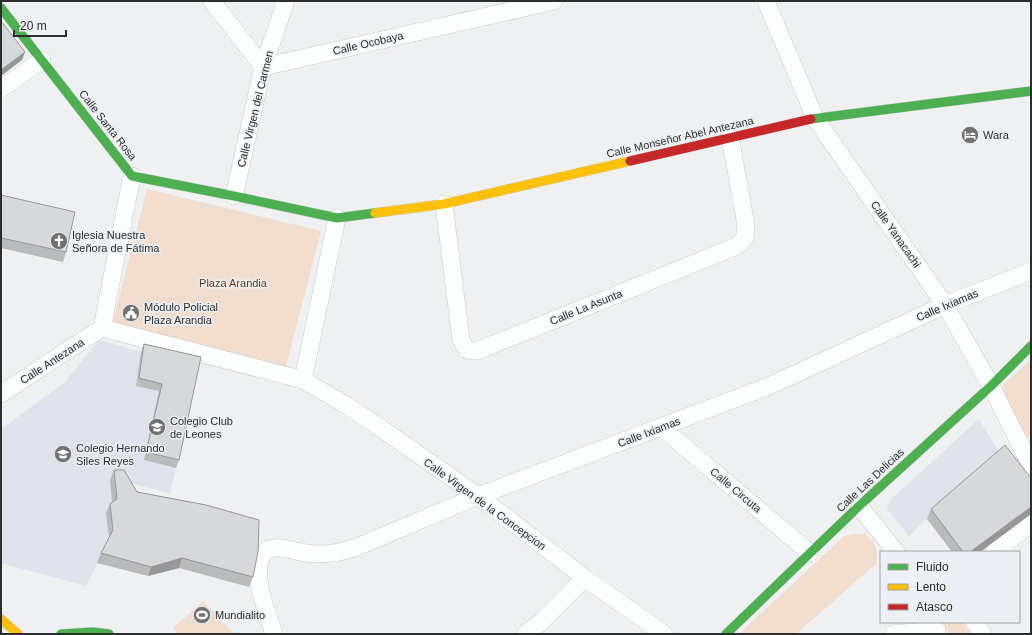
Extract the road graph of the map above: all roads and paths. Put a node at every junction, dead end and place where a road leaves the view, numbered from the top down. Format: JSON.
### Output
{"nodes":[{"id":1,"x":212,"y":1,"type":"edge"},
{"id":2,"x":286,"y":1,"type":"edge"},
{"id":3,"x":554,"y":1,"type":"edge"},
{"id":4,"x":766,"y":1,"type":"edge"},
{"id":5,"x":1,"y":8,"type":"edge"},
{"id":6,"x":42,"y":60,"type":"junction"},
{"id":7,"x":263,"y":67,"type":"junction"},
{"id":8,"x":1,"y":89,"type":"edge"},
{"id":9,"x":1031,"y":91,"type":"edge"},
{"id":10,"x":815,"y":118,"type":"junction"},
{"id":11,"x":730,"y":137,"type":"junction"},
{"id":12,"x":132,"y":176,"type":"junction"},
{"id":13,"x":234,"y":196,"type":"junction"},
{"id":14,"x":444,"y":204,"type":"junction"},
{"id":15,"x":337,"y":218,"type":"junction"},
{"id":16,"x":1031,"y":271,"type":"edge"},
{"id":17,"x":945,"y":305,"type":"junction"},
{"id":18,"x":102,"y":328,"type":"junction"},
{"id":19,"x":1031,"y":346,"type":"edge"},
{"id":20,"x":303,"y":380,"type":"junction"},
{"id":21,"x":991,"y":386,"type":"junction"},
{"id":22,"x":1,"y":394,"type":"edge"},
{"id":23,"x":661,"y":427,"type":"junction"},
{"id":24,"x":1031,"y":466,"type":"edge"},
{"id":25,"x":478,"y":496,"type":"junction"},
{"id":26,"x":859,"y":506,"type":"junction"},
{"id":27,"x":1031,"y":524,"type":"edge"},
{"id":28,"x":895,"y":551,"type":"edge"},
{"id":29,"x":995,"y":551,"type":"edge"},
{"id":30,"x":810,"y":554,"type":"junction"},
{"id":31,"x":585,"y":578,"type":"junction"},
{"id":32,"x":1,"y":619,"type":"edge"},
{"id":33,"x":975,"y":623,"type":"edge"},
{"id":34,"x":938,"y":629,"type":"edge"},
{"id":35,"x":18,"y":634,"type":"edge"},
{"id":36,"x":61,"y":634,"type":"edge"},
{"id":37,"x":109,"y":634,"type":"edge"},
{"id":38,"x":274,"y":634,"type":"edge"},
{"id":39,"x":525,"y":634,"type":"edge"},
{"id":40,"x":664,"y":634,"type":"edge"},
{"id":41,"x":726,"y":634,"type":"edge"},
{"id":42,"x":893,"y":634,"type":"edge"},
{"id":43,"x":983,"y":634,"type":"edge"}],
"edges":[{"from":1,"to":7,"type":"street"},
{"from":2,"to":7,"type":"street","name":"Calle Virgen del Carmen"},
{"from":3,"to":7,"type":"street","name":"Calle Ocobaya"},
{"from":4,"to":10,"type":"street","name":"Calle Yanacachi"},
{"from":5,"to":6,"type":"street","name":"Calle Santa Rosa"},
{"from":6,"to":8,"type":"street"},
{"from":6,"to":12,"type":"street","name":"Calle Santa Rosa"},
{"from":7,"to":13,"type":"street","name":"Calle Virgen del Carmen"},
{"from":9,"to":10,"type":"street","name":"Calle Monseñor Abel Antezana"},
{"from":10,"to":11,"type":"street","name":"Calle Monseñor Abel Antezana"},
{"from":10,"to":17,"type":"street","name":"Calle Yanacachi"},
{"from":11,"to":14,"type":"street","name":"Calle Monseñor Abel Antezana"},
{"from":11,"to":14,"type":"street","name":"Calle La Asunta"},
{"from":12,"to":13,"type":"street","name":"Calle Santa Rosa"},
{"from":12,"to":18,"type":"street"},
{"from":13,"to":15,"type":"street","name":"Calle Santa Rosa"},
{"from":14,"to":15,"type":"street","name":"Calle Monseñor Abel Antezana"},
{"from":15,"to":20,"type":"street"},
{"from":16,"to":17,"type":"street","name":"Calle Ixiamas"},
{"from":17,"to":21,"type":"street","name":"Calle Yanacachi"},
{"from":17,"to":23,"type":"street","name":"Calle Ixiamas"},
{"from":18,"to":20,"type":"street","name":"Calle Virgen de la Concepcion"},
{"from":18,"to":22,"type":"street","name":"Calle Antezana"},
{"from":19,"to":21,"type":"street","name":"Calle Las Delicias"},
{"from":20,"to":25,"type":"street","name":"Calle Virgen de la Concepcion"},
{"from":21,"to":24,"type":"street","name":"Calle Yanacachi"},
{"from":21,"to":26,"type":"street","name":"Calle Las Delicias"},
{"from":23,"to":25,"type":"street","name":"Calle Ixiamas"},
{"from":23,"to":30,"type":"street","name":"Calle Circuta"},
{"from":25,"to":31,"type":"street","name":"Calle Virgen de la Concepcion"},
{"from":25,"to":38,"type":"street","name":"Calle Ixiamas"},
{"from":26,"to":28,"type":"street"},
{"from":26,"to":30,"type":"street","name":"Calle Las Delicias"},
{"from":27,"to":29,"type":"street"},
{"from":30,"to":41,"type":"street","name":"Calle Las Delicias"},
{"from":31,"to":39,"type":"street"},
{"from":31,"to":40,"type":"street","name":"Calle Virgen de la Concepcion"},
{"from":32,"to":35,"type":"street"},
{"from":33,"to":43,"type":"street"},
{"from":34,"to":42,"type":"street"},
{"from":36,"to":37,"type":"street"}]}
